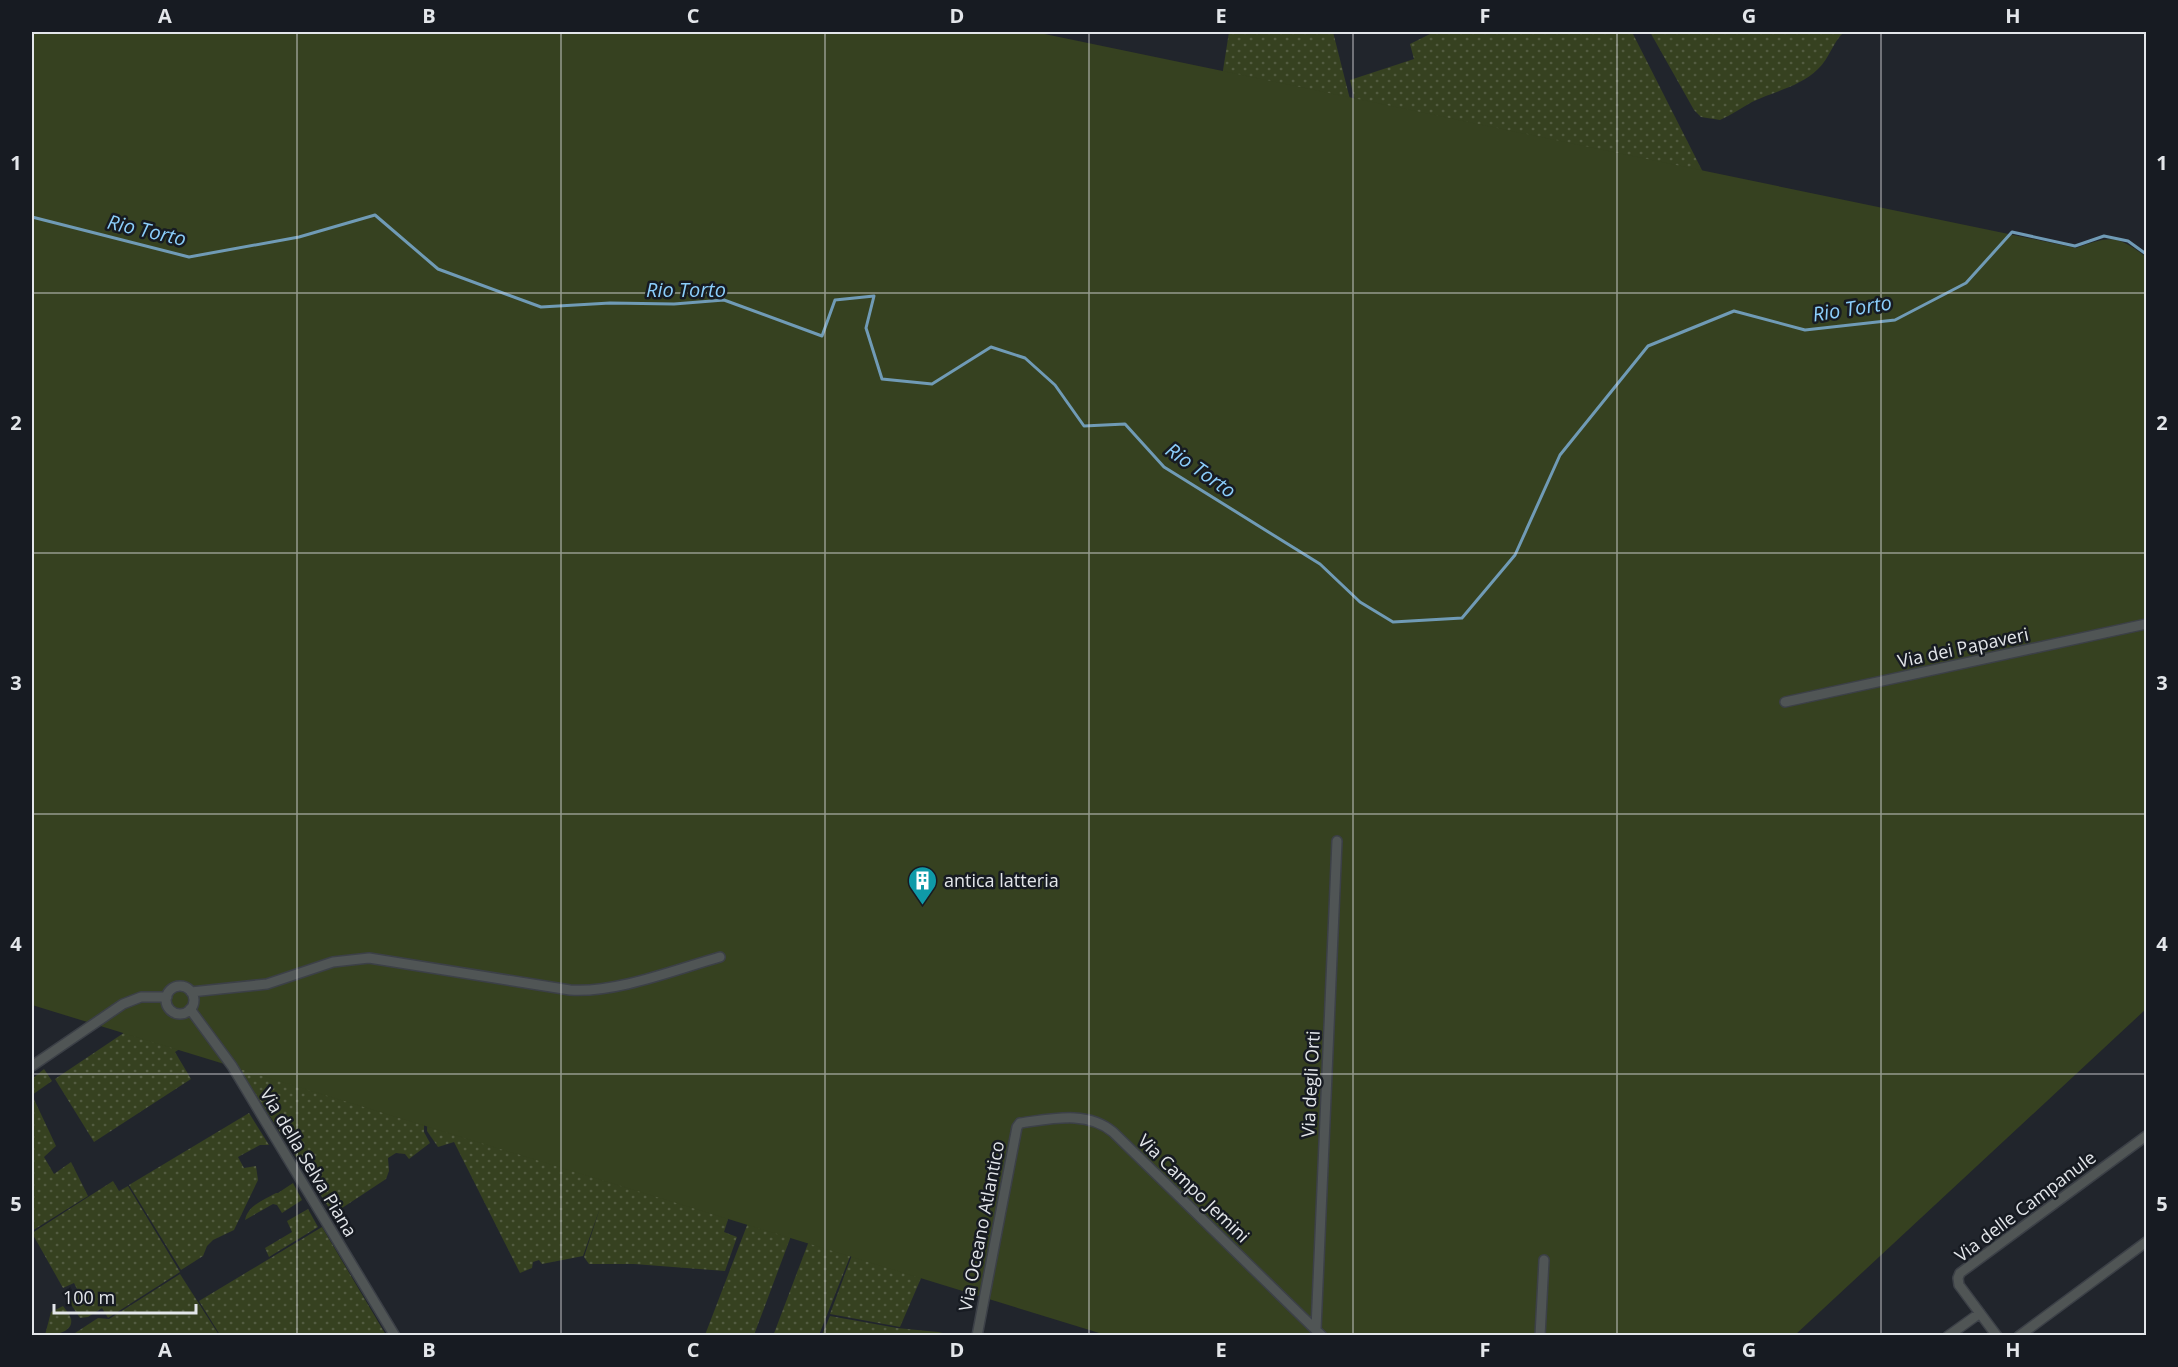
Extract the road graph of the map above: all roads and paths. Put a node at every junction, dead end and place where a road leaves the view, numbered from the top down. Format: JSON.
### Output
{"nodes":[{"id":1,"x":2146,"y":624,"type":"edge"},
{"id":2,"x":1785,"y":702,"type":"dead end"},
{"id":3,"x":1338,"y":841,"type":"dead end"},
{"id":4,"x":720,"y":957,"type":"dead end"},
{"id":5,"x":191,"y":992,"type":"junction"},
{"id":6,"x":167,"y":997,"type":"junction"},
{"id":7,"x":190,"y":1009,"type":"junction"},
{"id":8,"x":32,"y":1066,"type":"edge"},
{"id":9,"x":1020,"y":1123,"type":"joint"},
{"id":10,"x":2146,"y":1136,"type":"edge"},
{"id":11,"x":2146,"y":1242,"type":"edge"},
{"id":12,"x":1544,"y":1260,"type":"dead end"},
{"id":13,"x":1980,"y":1313,"type":"junction"},
{"id":14,"x":1319,"y":1332,"type":"edge"},
{"id":15,"x":395,"y":1335,"type":"edge"},
{"id":16,"x":977,"y":1335,"type":"edge"},
{"id":17,"x":1540,"y":1335,"type":"edge"},
{"id":18,"x":1948,"y":1335,"type":"edge"},
{"id":19,"x":1997,"y":1335,"type":"edge"},
{"id":20,"x":2019,"y":1335,"type":"edge"}],
"edges":[{"from":1,"to":2,"type":"street","name":"Via dei Papaveri"},
{"from":3,"to":14,"type":"street","name":"Via degli Orti"},
{"from":4,"to":5,"type":"street"},
{"from":5,"to":6,"type":"street"},
{"from":5,"to":7,"type":"street"},
{"from":6,"to":7,"type":"street"},
{"from":6,"to":8,"type":"street"},
{"from":7,"to":15,"type":"street","name":"Via della Selva Piana"},
{"from":9,"to":14,"type":"street","name":"Via Campo Jemini"},
{"from":9,"to":16,"type":"street","name":"Via Oceano Atlantico"},
{"from":10,"to":13,"type":"street","name":"Via delle Campanule"},
{"from":11,"to":20,"type":"street"},
{"from":12,"to":17,"type":"street"},
{"from":13,"to":18,"type":"street"},
{"from":13,"to":19,"type":"street","name":"Via delle Campanule"}]}
